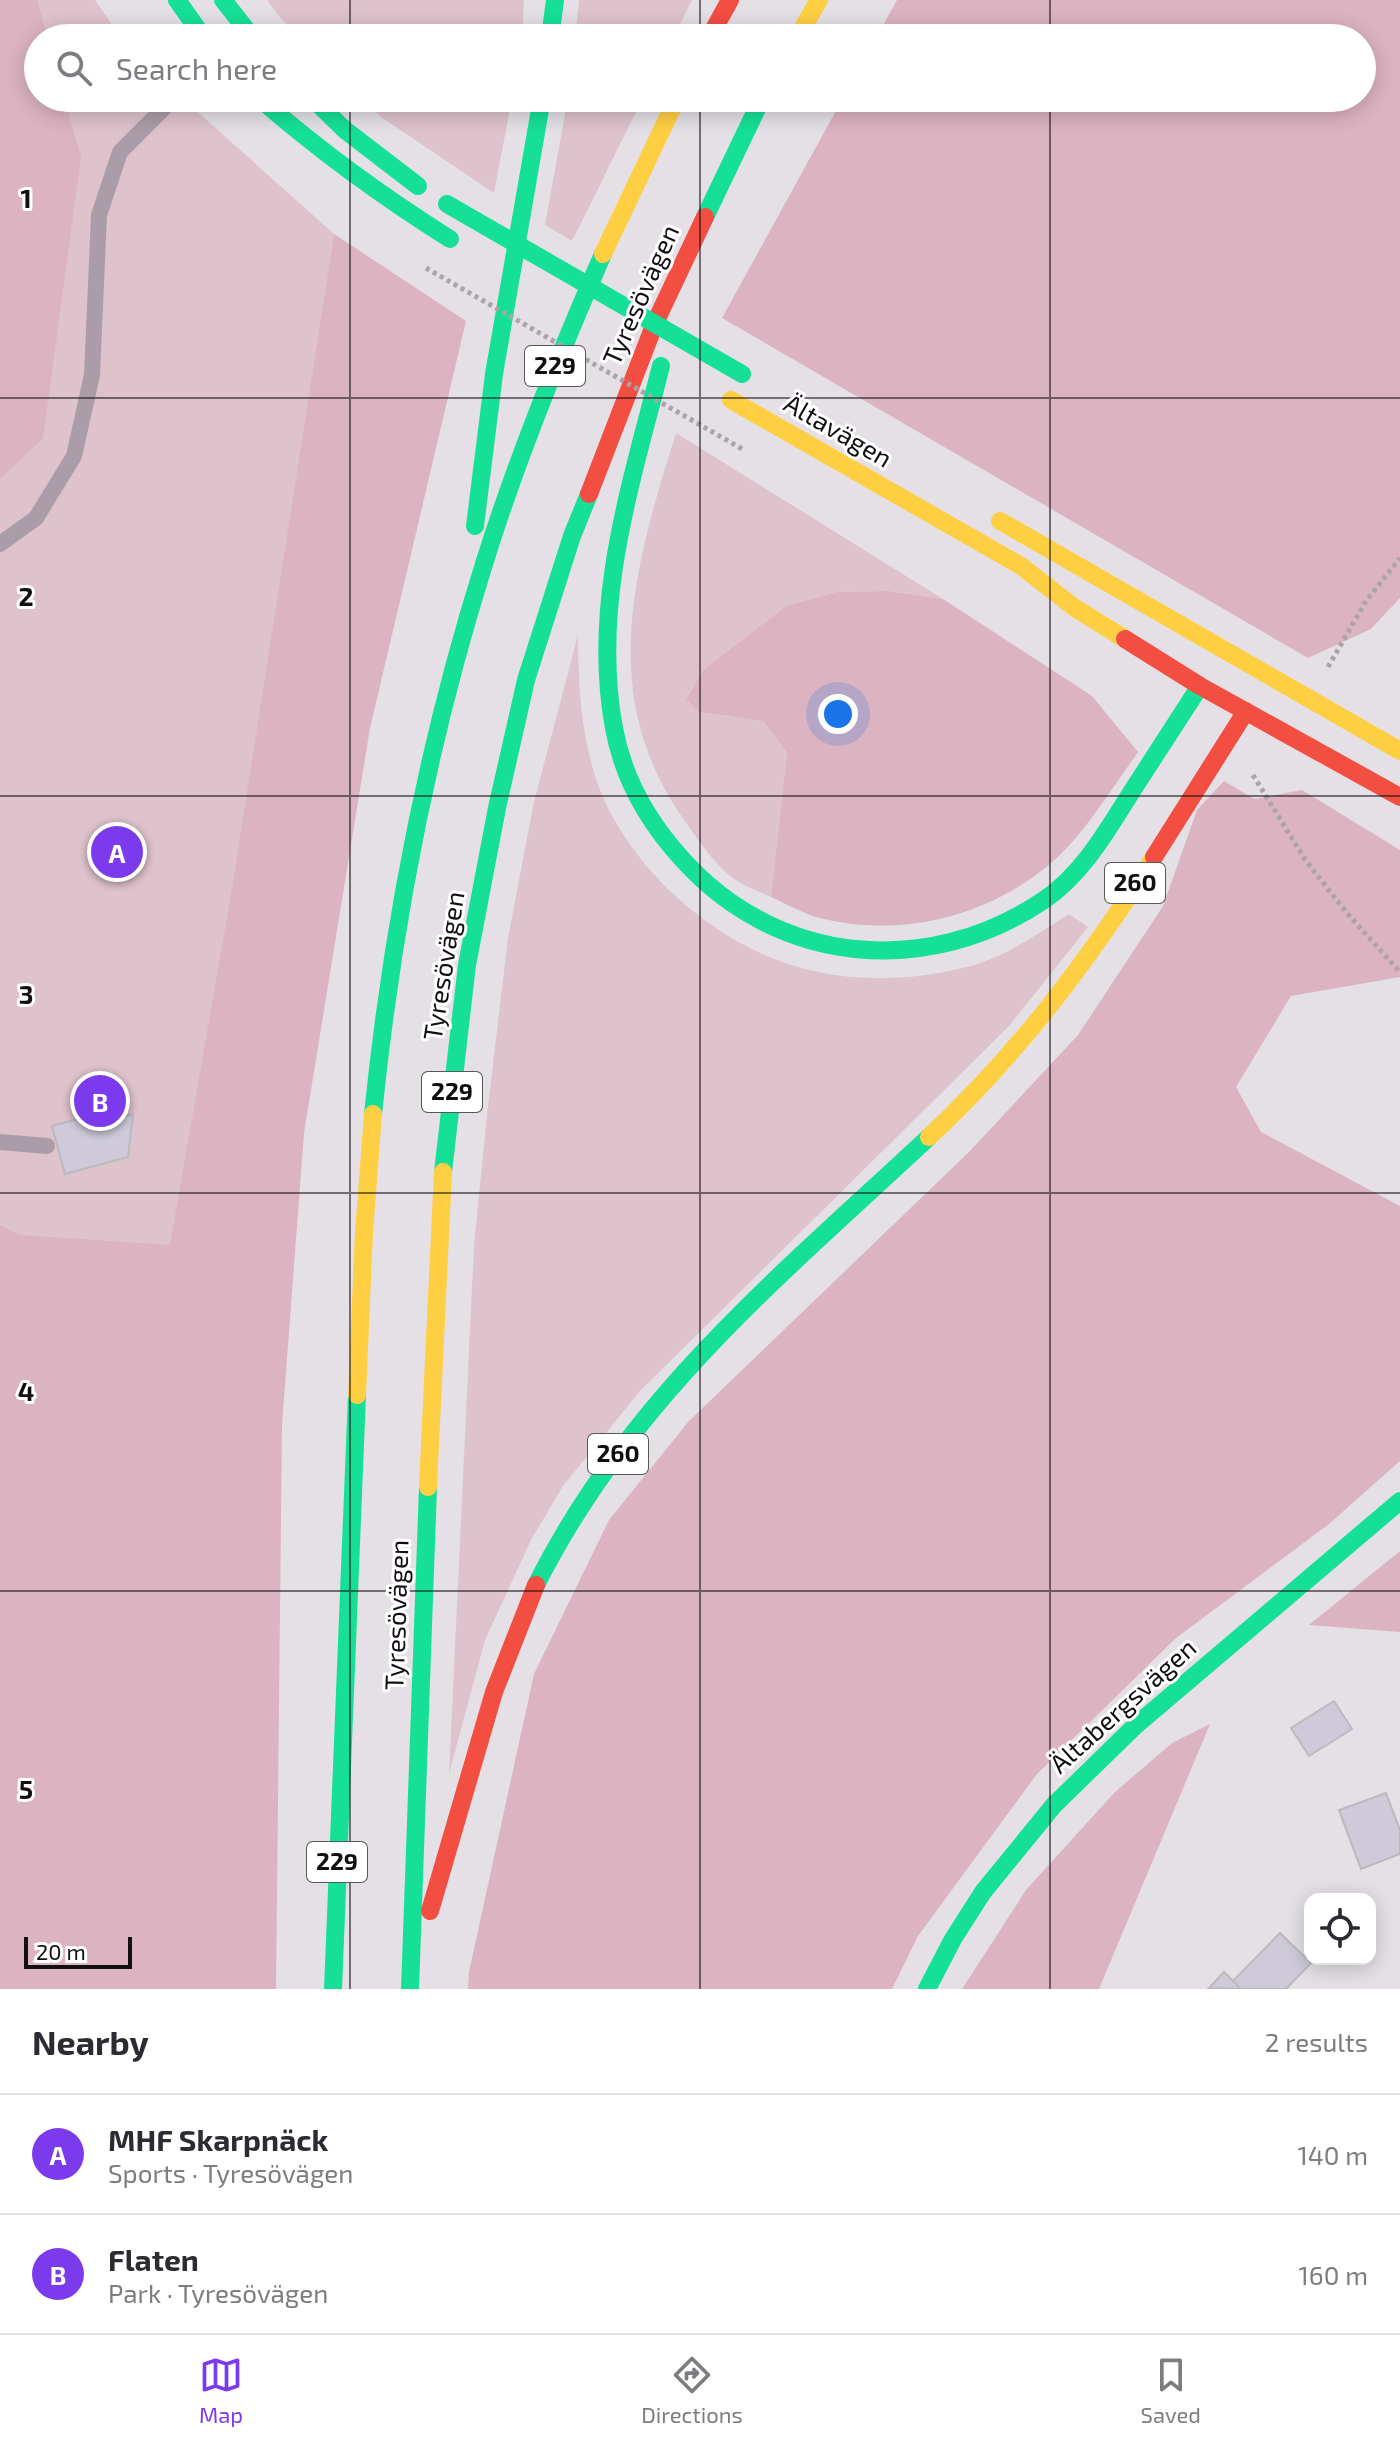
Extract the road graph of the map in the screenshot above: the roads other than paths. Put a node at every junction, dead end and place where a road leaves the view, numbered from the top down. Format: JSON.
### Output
{"nodes":[{"id":1,"x":177,"y":0,"type":"edge"},
{"id":2,"x":223,"y":0,"type":"edge"},
{"id":3,"x":555,"y":0,"type":"edge"},
{"id":4,"x":730,"y":0,"type":"edge"},
{"id":5,"x":819,"y":0,"type":"edge"},
{"id":6,"x":194,"y":24,"type":"edge"},
{"id":7,"x":237,"y":24,"type":"edge"},
{"id":8,"x":552,"y":24,"type":"edge"},
{"id":9,"x":717,"y":24,"type":"edge"},
{"id":10,"x":805,"y":24,"type":"edge"},
{"id":11,"x":160,"y":112,"type":"edge"},
{"id":12,"x":275,"y":112,"type":"edge"},
{"id":13,"x":326,"y":112,"type":"edge"},
{"id":14,"x":540,"y":112,"type":"edge"},
{"id":15,"x":670,"y":112,"type":"edge"},
{"id":16,"x":755,"y":112,"type":"edge"},
{"id":17,"x":692,"y":241,"type":"junction"},
{"id":18,"x":457,"y":243,"type":"dead end"},
{"id":19,"x":490,"y":262,"type":"dead end"},
{"id":20,"x":530,"y":285,"type":"dead end"},
{"id":21,"x":557,"y":300,"type":"dead end"},
{"id":22,"x":597,"y":323,"type":"dead end"},
{"id":23,"x":624,"y":339,"type":"dead end"},
{"id":24,"x":677,"y":369,"type":"dead end"},
{"id":25,"x":749,"y":378,"type":"dead end"},
{"id":26,"x":724,"y":396,"type":"dead end"},
{"id":27,"x":977,"y":508,"type":"dead end"},
{"id":28,"x":0,"y":544,"type":"edge"},
{"id":29,"x":460,"y":644,"type":"junction"},
{"id":30,"x":1211,"y":668,"type":"junction"},
{"id":31,"x":1257,"y":693,"type":"junction"},
{"id":32,"x":1400,"y":751,"type":"edge"},
{"id":33,"x":1400,"y":797,"type":"edge"},
{"id":34,"x":0,"y":1142,"type":"edge"},
{"id":35,"x":47,"y":1146,"type":"dead end"},
{"id":36,"x":1400,"y":1501,"type":"edge"},
{"id":37,"x":410,"y":1984,"type":"edge"},
{"id":38,"x":333,"y":1989,"type":"edge"},
{"id":39,"x":927,"y":1989,"type":"edge"}],
"edges":[{"from":1,"to":6,"type":"main road"},
{"from":2,"to":7,"type":"main road"},
{"from":3,"to":8,"type":"main road"},
{"from":4,"to":9,"type":"main road"},
{"from":5,"to":10,"type":"main road"},
{"from":11,"to":28,"type":"lane"},
{"from":12,"to":18,"type":"main road"},
{"from":13,"to":25,"type":"main road","bridge":true},
{"from":14,"to":29,"type":"main road"},
{"from":15,"to":29,"type":"main road","name":"Tyresövägen","number":"229"},
{"from":16,"to":17,"type":"main road","name":"Tyresövägen","number":"229"},
{"from":17,"to":30,"type":"main road"},
{"from":17,"to":37,"type":"main road","name":"Tyresövägen","number":"229"},
{"from":19,"to":20,"type":"main road"},
{"from":21,"to":22,"type":"main road"},
{"from":23,"to":24,"type":"main road"},
{"from":26,"to":30,"type":"main road","name":"Ältavägen"},
{"from":27,"to":30,"type":"main road","name":"Ältavägen"},
{"from":29,"to":38,"type":"main road","name":"Tyresövägen","number":"229"},
{"from":30,"to":31,"type":"main road","name":"Ältavägen"},
{"from":30,"to":31,"type":"main road","name":"Ältavägen"},
{"from":31,"to":32,"type":"main road","name":"Ältavägen"},
{"from":31,"to":33,"type":"main road","name":"Ältavägen"},
{"from":31,"to":37,"type":"main road","number":"260"},
{"from":34,"to":35,"type":"lane"},
{"from":36,"to":39,"type":"main road","name":"Ältabergsvägen"}]}
